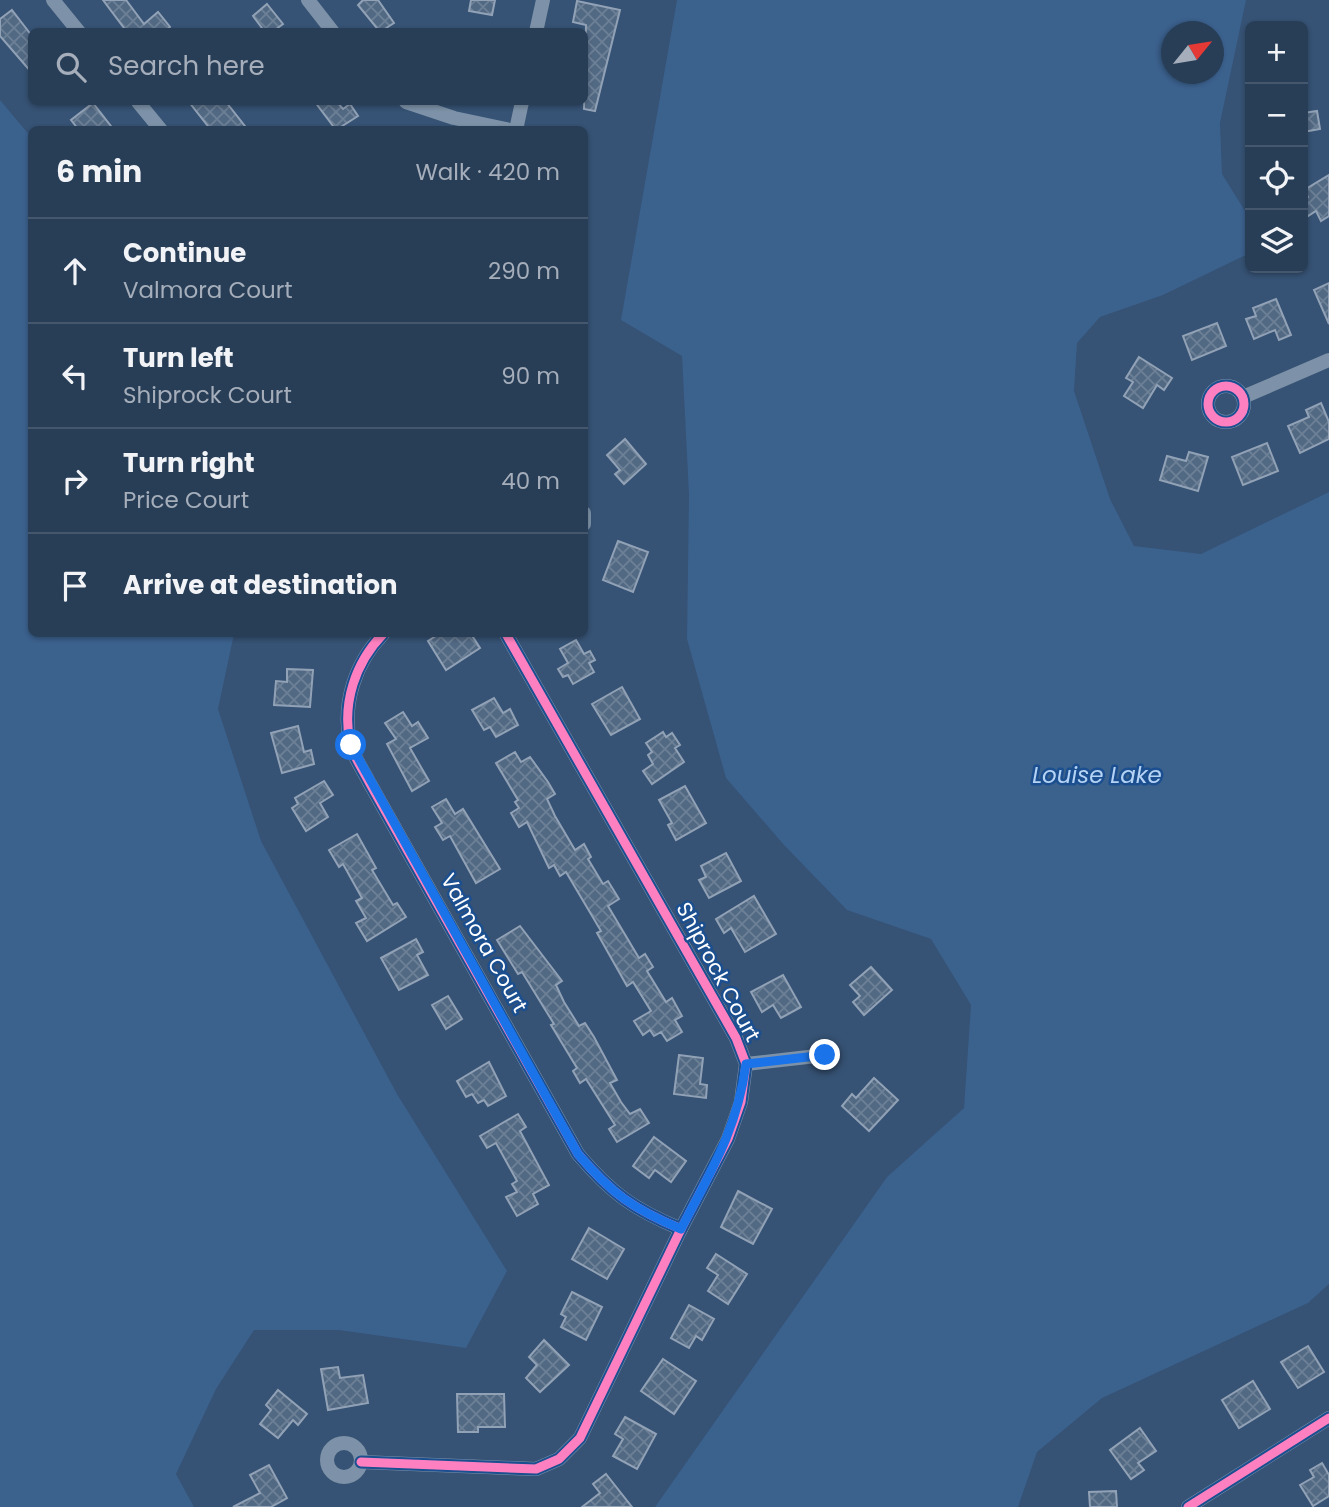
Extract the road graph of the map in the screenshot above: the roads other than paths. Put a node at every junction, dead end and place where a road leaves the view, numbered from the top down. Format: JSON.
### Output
{"nodes":[{"id":1,"x":53,"y":0,"type":"edge"},
{"id":2,"x":308,"y":0,"type":"edge"},
{"id":3,"x":543,"y":0,"type":"edge"},
{"id":4,"x":76,"y":28,"type":"edge"},
{"id":5,"x":330,"y":28,"type":"edge"},
{"id":6,"x":537,"y":28,"type":"edge"},
{"id":7,"x":140,"y":105,"type":"edge"},
{"id":8,"x":416,"y":105,"type":"edge"},
{"id":9,"x":521,"y":105,"type":"edge"},
{"id":10,"x":158,"y":126,"type":"edge"},
{"id":11,"x":491,"y":126,"type":"edge"},
{"id":12,"x":517,"y":126,"type":"edge"},
{"id":13,"x":1329,"y":360,"type":"edge"},
{"id":14,"x":1243,"y":397,"type":"dead end"},
{"id":15,"x":380,"y":637,"type":"edge"},
{"id":16,"x":508,"y":637,"type":"edge"},
{"id":17,"x":825,"y":1055,"type":"dead end"},
{"id":18,"x":746,"y":1064,"type":"junction"},
{"id":19,"x":681,"y":1229,"type":"junction"},
{"id":20,"x":1329,"y":1418,"type":"edge"},
{"id":21,"x":361,"y":1462,"type":"dead end"},
{"id":22,"x":1188,"y":1507,"type":"edge"}],
"edges":[{"from":1,"to":4,"type":"street"},
{"from":2,"to":5,"type":"street"},
{"from":3,"to":6,"type":"street"},
{"from":7,"to":10,"type":"street"},
{"from":8,"to":11,"type":"street"},
{"from":9,"to":12,"type":"street"},
{"from":13,"to":14,"type":"street"},
{"from":15,"to":19,"type":"street","name":"Valmora Court"},
{"from":16,"to":18,"type":"street","name":"Shiprock Court"},
{"from":17,"to":18,"type":"street"},
{"from":18,"to":19,"type":"street","name":"Shiprock Court"},
{"from":19,"to":21,"type":"street","name":"Shiprock Court"},
{"from":20,"to":22,"type":"street"}]}
